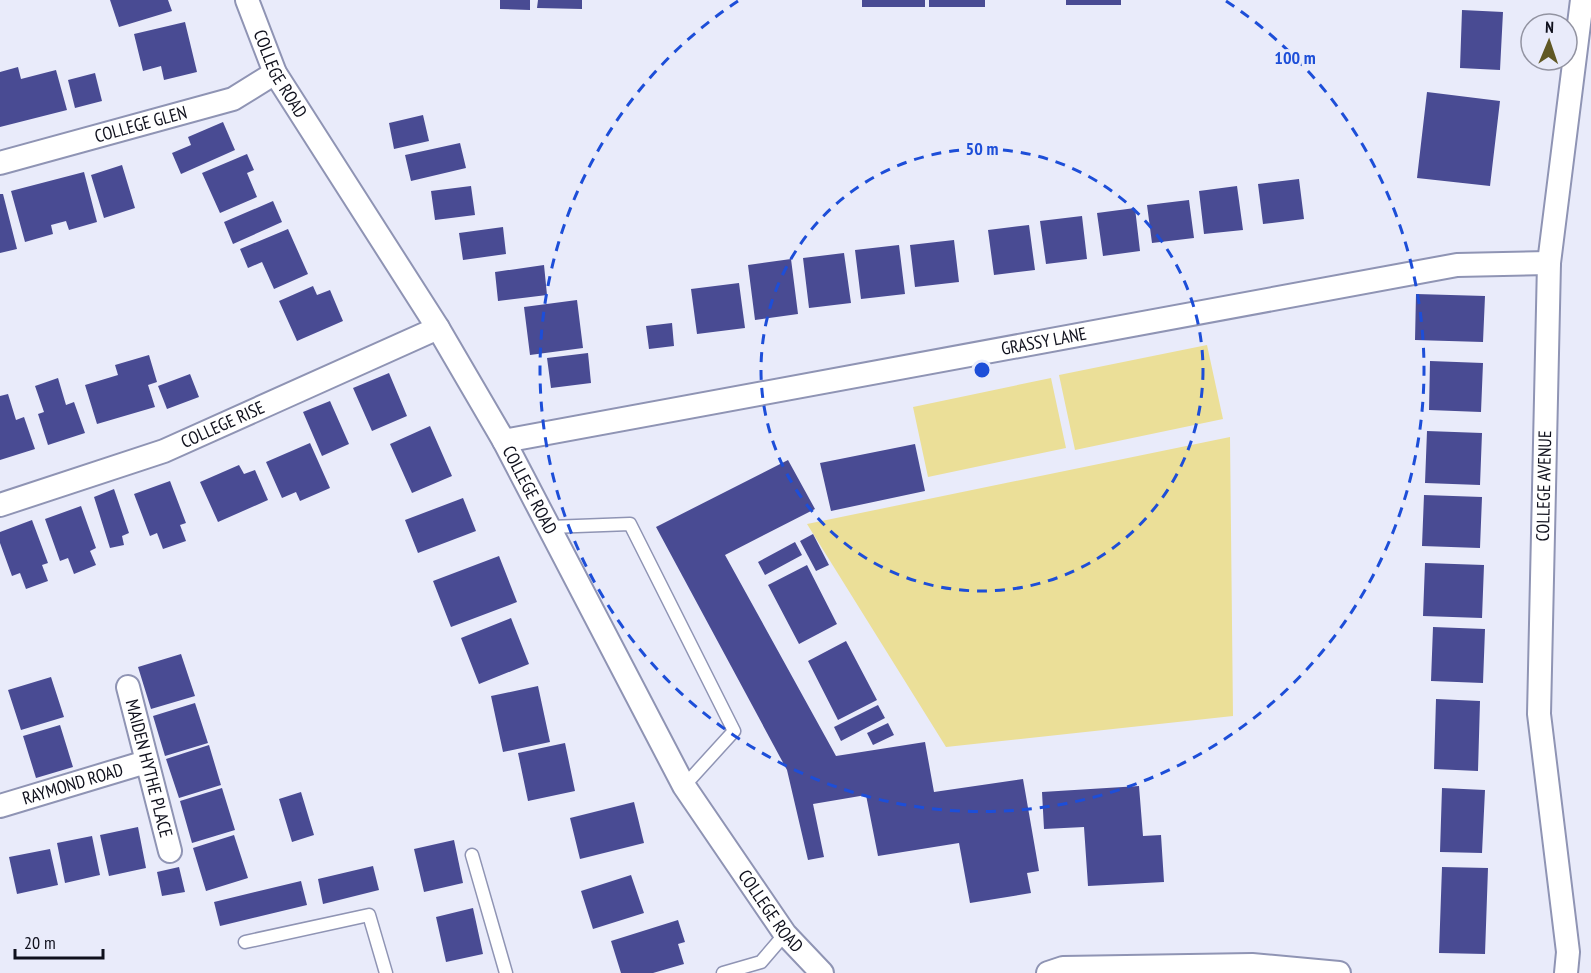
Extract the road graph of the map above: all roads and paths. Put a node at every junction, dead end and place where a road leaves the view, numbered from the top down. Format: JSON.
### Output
{"nodes":[{"id":1,"x":247,"y":0,"type":"edge"},
{"id":2,"x":1582,"y":0,"type":"edge"},
{"id":3,"x":275,"y":73,"type":"junction"},
{"id":4,"x":0,"y":163,"type":"edge"},
{"id":5,"x":1549,"y":263,"type":"junction"},
{"id":6,"x":438,"y":328,"type":"junction"},
{"id":7,"x":504,"y":441,"type":"junction"},
{"id":8,"x":0,"y":505,"type":"edge"},
{"id":9,"x":550,"y":527,"type":"junction"},
{"id":10,"x":128,"y":687,"type":"dead end"},
{"id":11,"x":146,"y":762,"type":"junction"},
{"id":12,"x":684,"y":786,"type":"junction"},
{"id":13,"x":0,"y":806,"type":"edge"},
{"id":14,"x":170,"y":851,"type":"dead end"},
{"id":15,"x":472,"y":855,"type":"dead end"},
{"id":16,"x":785,"y":934,"type":"junction"},
{"id":17,"x":245,"y":942,"type":"dead end"},
{"id":18,"x":386,"y":973,"type":"edge"},
{"id":19,"x":506,"y":973,"type":"edge"},
{"id":20,"x":723,"y":973,"type":"edge"},
{"id":21,"x":822,"y":973,"type":"edge"},
{"id":22,"x":1048,"y":973,"type":"edge"},
{"id":23,"x":1339,"y":973,"type":"edge"},
{"id":24,"x":1566,"y":973,"type":"edge"}],
"edges":[{"from":1,"to":3,"type":"street","name":"COLLEGE ROAD"},
{"from":2,"to":5,"type":"street","name":"COLLEGE AVENUE"},
{"from":3,"to":4,"type":"street","name":"COLLEGE GLEN"},
{"from":3,"to":6,"type":"street","name":"COLLEGE ROAD"},
{"from":5,"to":7,"type":"street","name":"GRASSY LANE"},
{"from":5,"to":24,"type":"street","name":"COLLEGE AVENUE"},
{"from":6,"to":7,"type":"street","name":"COLLEGE ROAD"},
{"from":6,"to":8,"type":"street","name":"COLLEGE RISE"},
{"from":7,"to":9,"type":"street","name":"COLLEGE ROAD"},
{"from":9,"to":12,"type":"street","name":"COLLEGE ROAD"},
{"from":9,"to":12,"type":"lane"},
{"from":10,"to":11,"type":"street","name":"MAIDEN HYTHE PLACE"},
{"from":11,"to":13,"type":"street","name":"RAYMOND ROAD"},
{"from":11,"to":14,"type":"street","name":"MAIDEN HYTHE PLACE"},
{"from":12,"to":16,"type":"street","name":"COLLEGE ROAD"},
{"from":15,"to":19,"type":"lane"},
{"from":16,"to":20,"type":"lane"},
{"from":16,"to":21,"type":"street","name":"COLLEGE ROAD"},
{"from":17,"to":18,"type":"lane"},
{"from":22,"to":23,"type":"street"}]}
